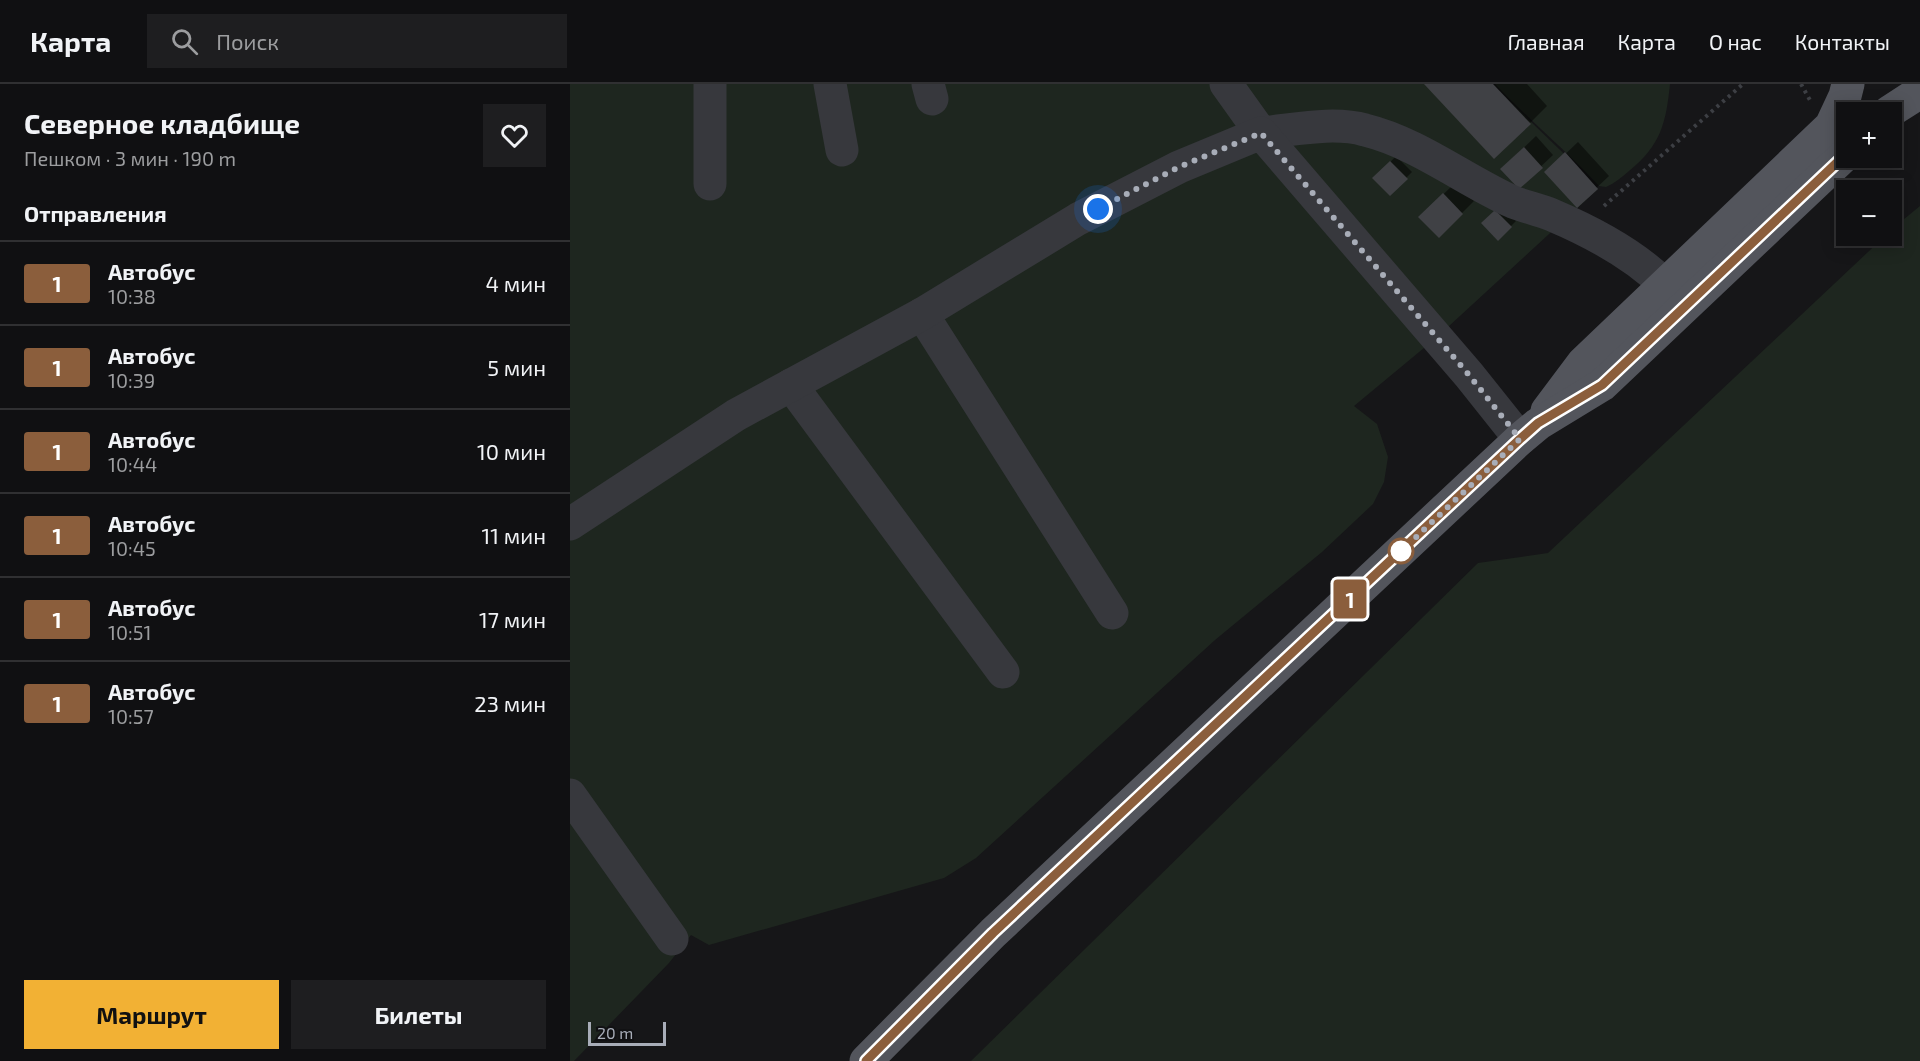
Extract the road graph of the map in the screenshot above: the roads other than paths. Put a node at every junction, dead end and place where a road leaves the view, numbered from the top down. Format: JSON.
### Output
{"nodes":[{"id":1,"x":710,"y":84,"type":"edge"},
{"id":2,"x":830,"y":84,"type":"edge"},
{"id":3,"x":1226,"y":84,"type":"edge"},
{"id":4,"x":1848,"y":84,"type":"edge"},
{"id":5,"x":1920,"y":92,"type":"edge"},
{"id":6,"x":1902,"y":104,"type":"edge"},
{"id":7,"x":1261,"y":133,"type":"junction"},
{"id":8,"x":842,"y":150,"type":"dead end"},
{"id":9,"x":1836,"y":162,"type":"edge"},
{"id":10,"x":710,"y":184,"type":"dead end"},
{"id":11,"x":1675,"y":296,"type":"junction"},
{"id":12,"x":922,"y":314,"type":"junction"},
{"id":13,"x":791,"y":385,"type":"junction"},
{"id":14,"x":1529,"y":431,"type":"junction"},
{"id":15,"x":570,"y":524,"type":"edge"},
{"id":16,"x":1112,"y":613,"type":"dead end"},
{"id":17,"x":1003,"y":672,"type":"dead end"},
{"id":18,"x":570,"y":795,"type":"edge"},
{"id":19,"x":672,"y":939,"type":"dead end"},
{"id":20,"x":866,"y":1061,"type":"edge"}],
"edges":[{"from":1,"to":10,"type":"street"},
{"from":2,"to":8,"type":"street"},
{"from":3,"to":7,"type":"street"},
{"from":4,"to":11,"type":"main road"},
{"from":5,"to":6,"type":"main road"},
{"from":7,"to":11,"type":"street"},
{"from":7,"to":12,"type":"street"},
{"from":7,"to":14,"type":"street"},
{"from":9,"to":11,"type":"main road"},
{"from":11,"to":14,"type":"main road"},
{"from":12,"to":13,"type":"street"},
{"from":12,"to":16,"type":"street"},
{"from":13,"to":15,"type":"street"},
{"from":13,"to":17,"type":"street"},
{"from":14,"to":20,"type":"main road"},
{"from":18,"to":19,"type":"street"}]}
